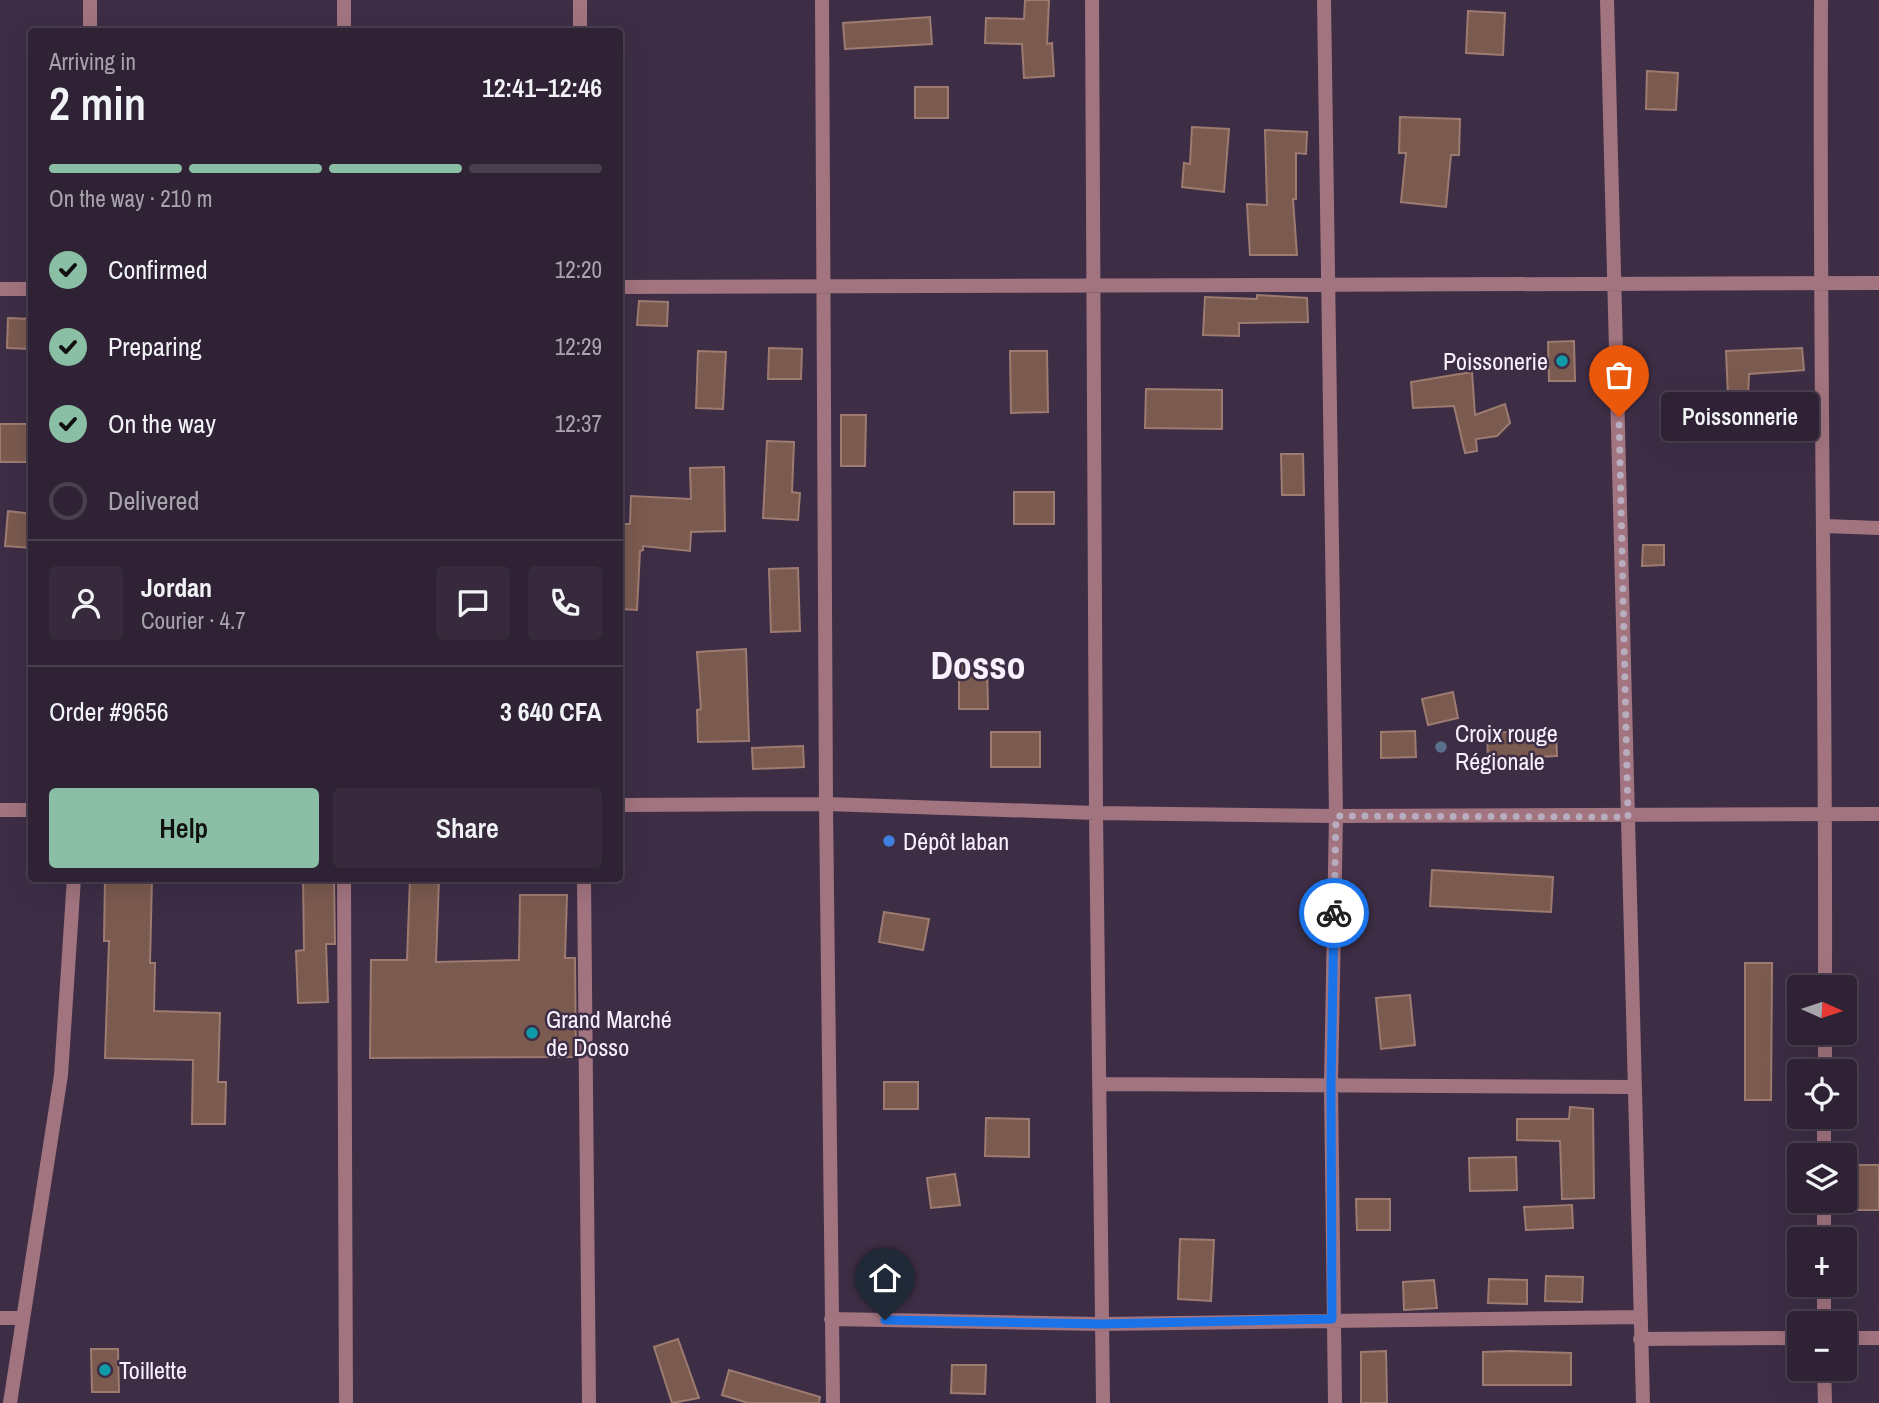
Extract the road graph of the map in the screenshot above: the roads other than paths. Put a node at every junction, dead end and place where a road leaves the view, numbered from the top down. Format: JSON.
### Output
{"nodes":[{"id":1,"x":90,"y":0,"type":"edge"},
{"id":2,"x":344,"y":0,"type":"edge"},
{"id":3,"x":580,"y":0,"type":"edge"},
{"id":4,"x":822,"y":0,"type":"edge"},
{"id":5,"x":1092,"y":0,"type":"edge"},
{"id":6,"x":1324,"y":0,"type":"edge"},
{"id":7,"x":1607,"y":0,"type":"edge"},
{"id":8,"x":1821,"y":0,"type":"edge"},
{"id":9,"x":90,"y":28,"type":"edge"},
{"id":10,"x":344,"y":28,"type":"edge"},
{"id":11,"x":580,"y":28,"type":"edge"},
{"id":12,"x":1819,"y":283,"type":"junction"},
{"id":13,"x":1879,"y":283,"type":"edge"},
{"id":14,"x":1616,"y":284,"type":"junction"},
{"id":15,"x":1094,"y":285,"type":"junction"},
{"id":16,"x":1326,"y":285,"type":"junction"},
{"id":17,"x":824,"y":286,"type":"junction"},
{"id":18,"x":623,"y":287,"type":"edge"},
{"id":19,"x":0,"y":289,"type":"edge"},
{"id":20,"x":28,"y":289,"type":"edge"},
{"id":21,"x":1824,"y":526,"type":"junction"},
{"id":22,"x":1879,"y":528,"type":"edge"},
{"id":23,"x":826,"y":804,"type":"junction"},
{"id":24,"x":623,"y":805,"type":"edge"},
{"id":25,"x":0,"y":810,"type":"edge"},
{"id":26,"x":28,"y":810,"type":"edge"},
{"id":27,"x":1096,"y":813,"type":"junction"},
{"id":28,"x":1879,"y":814,"type":"edge"},
{"id":29,"x":1825,"y":815,"type":"junction"},
{"id":30,"x":1336,"y":816,"type":"junction"},
{"id":31,"x":1628,"y":817,"type":"junction"},
{"id":32,"x":74,"y":882,"type":"edge"},
{"id":33,"x":344,"y":882,"type":"edge"},
{"id":34,"x":584,"y":882,"type":"edge"},
{"id":35,"x":1825,"y":975,"type":"edge"},
{"id":36,"x":1100,"y":1084,"type":"junction"},
{"id":37,"x":1331,"y":1085,"type":"junction"},
{"id":38,"x":1635,"y":1087,"type":"junction"},
{"id":39,"x":1640,"y":1317,"type":"junction"},
{"id":40,"x":0,"y":1318,"type":"edge"},
{"id":41,"x":23,"y":1318,"type":"junction"},
{"id":42,"x":831,"y":1319,"type":"junction"},
{"id":43,"x":1332,"y":1319,"type":"junction"},
{"id":44,"x":1101,"y":1324,"type":"junction"},
{"id":45,"x":1787,"y":1338,"type":"edge"},
{"id":46,"x":1857,"y":1338,"type":"edge"},
{"id":47,"x":1879,"y":1338,"type":"edge"},
{"id":48,"x":1640,"y":1339,"type":"junction"},
{"id":49,"x":1824,"y":1381,"type":"edge"},
{"id":50,"x":10,"y":1403,"type":"edge"},
{"id":51,"x":346,"y":1403,"type":"edge"},
{"id":52,"x":589,"y":1403,"type":"edge"},
{"id":53,"x":833,"y":1403,"type":"edge"},
{"id":54,"x":1104,"y":1403,"type":"edge"},
{"id":55,"x":1335,"y":1403,"type":"edge"},
{"id":56,"x":1643,"y":1403,"type":"edge"},
{"id":57,"x":1825,"y":1403,"type":"edge"}],
"edges":[{"from":1,"to":9,"type":"street"},
{"from":2,"to":10,"type":"street"},
{"from":3,"to":11,"type":"street"},
{"from":4,"to":17,"type":"street"},
{"from":5,"to":15,"type":"street"},
{"from":6,"to":16,"type":"street"},
{"from":7,"to":14,"type":"street"},
{"from":8,"to":12,"type":"street"},
{"from":12,"to":13,"type":"street"},
{"from":12,"to":14,"type":"street"},
{"from":12,"to":21,"type":"street"},
{"from":14,"to":16,"type":"street"},
{"from":14,"to":31,"type":"street"},
{"from":15,"to":16,"type":"street"},
{"from":15,"to":17,"type":"street"},
{"from":15,"to":27,"type":"street"},
{"from":16,"to":30,"type":"street"},
{"from":17,"to":18,"type":"street"},
{"from":17,"to":23,"type":"street"},
{"from":19,"to":20,"type":"street"},
{"from":21,"to":22,"type":"street"},
{"from":21,"to":29,"type":"street"},
{"from":23,"to":24,"type":"street"},
{"from":23,"to":27,"type":"street"},
{"from":23,"to":42,"type":"street"},
{"from":25,"to":26,"type":"street"},
{"from":27,"to":30,"type":"street"},
{"from":27,"to":36,"type":"street"},
{"from":28,"to":29,"type":"street"},
{"from":29,"to":31,"type":"street"},
{"from":29,"to":35,"type":"street"},
{"from":30,"to":31,"type":"street"},
{"from":30,"to":37,"type":"street"},
{"from":31,"to":38,"type":"street"},
{"from":32,"to":41,"type":"street"},
{"from":33,"to":51,"type":"street"},
{"from":34,"to":52,"type":"street"},
{"from":36,"to":37,"type":"street"},
{"from":36,"to":44,"type":"street"},
{"from":37,"to":38,"type":"street"},
{"from":37,"to":43,"type":"street"},
{"from":38,"to":39,"type":"street"},
{"from":39,"to":43,"type":"street"},
{"from":39,"to":48,"type":"street"},
{"from":40,"to":41,"type":"street"},
{"from":41,"to":50,"type":"street"},
{"from":42,"to":44,"type":"street"},
{"from":42,"to":53,"type":"street"},
{"from":43,"to":44,"type":"street"},
{"from":43,"to":55,"type":"street"},
{"from":44,"to":54,"type":"street"},
{"from":45,"to":48,"type":"street"},
{"from":46,"to":47,"type":"street"},
{"from":48,"to":56,"type":"street"},
{"from":49,"to":57,"type":"street"}]}
